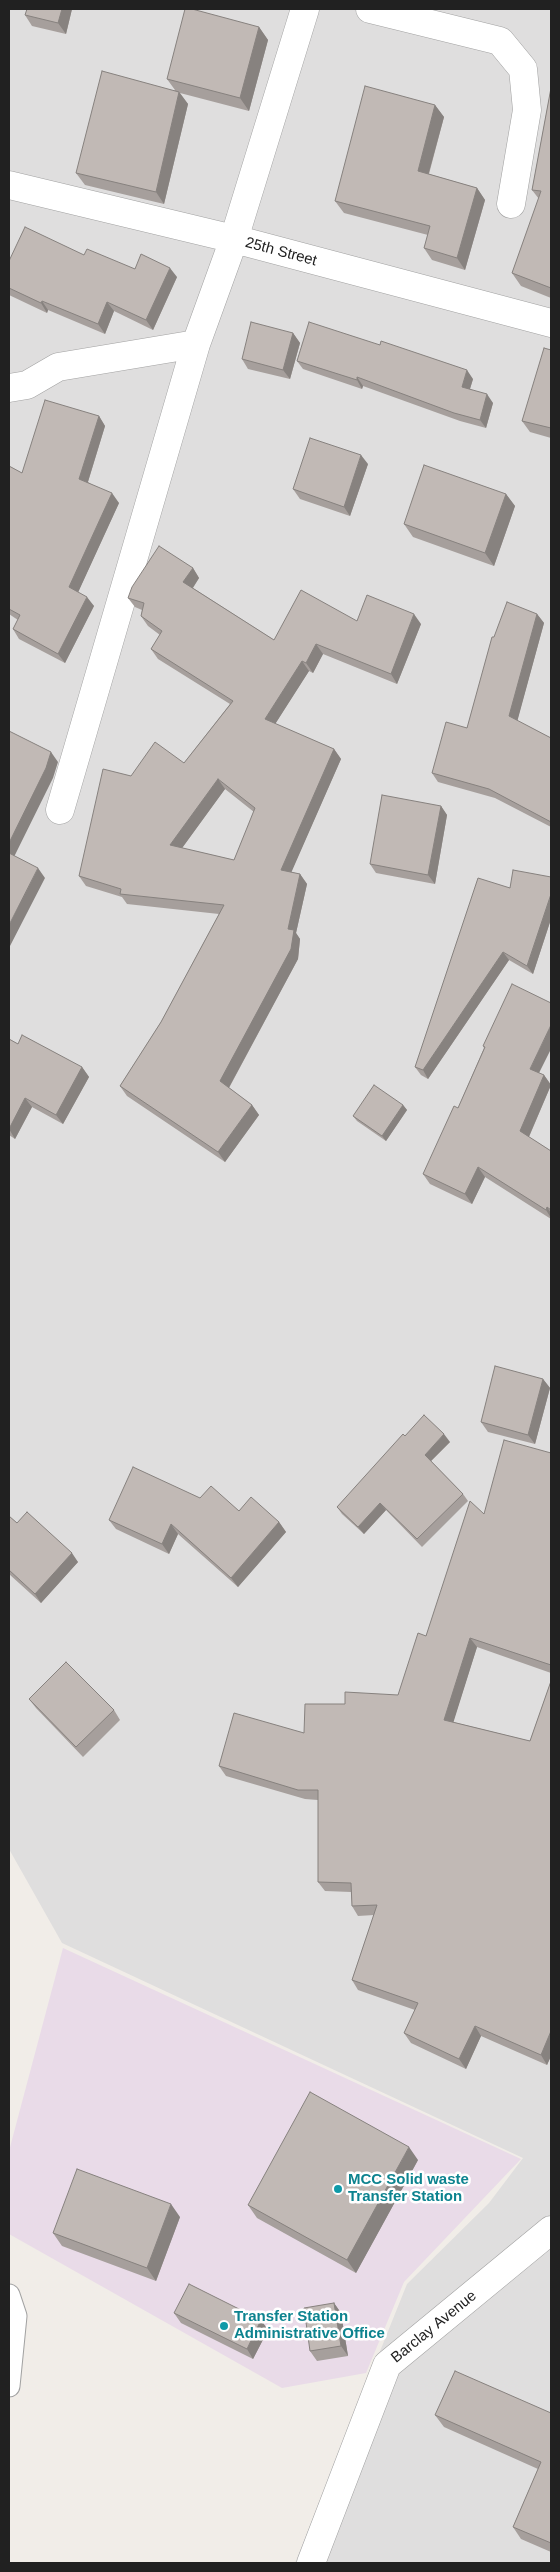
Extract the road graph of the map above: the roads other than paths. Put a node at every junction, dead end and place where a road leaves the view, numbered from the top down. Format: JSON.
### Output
{"nodes":[{"id":1,"x":305,"y":9,"type":"edge"},
{"id":2,"x":370,"y":9,"type":"edge"},
{"id":3,"x":9,"y":185,"type":"edge"},
{"id":4,"x":510,"y":204,"type":"dead end"},
{"id":5,"x":234,"y":239,"type":"junction"},
{"id":6,"x":551,"y":324,"type":"edge"},
{"id":7,"x":196,"y":344,"type":"junction"},
{"id":8,"x":9,"y":388,"type":"edge"},
{"id":9,"x":60,"y":810,"type":"dead end"},
{"id":10,"x":551,"y":2230,"type":"edge"},
{"id":11,"x":9,"y":2295,"type":"edge"},
{"id":12,"x":9,"y":2386,"type":"edge"},
{"id":13,"x":311,"y":2563,"type":"edge"}],
"edges":[{"from":1,"to":5,"type":"street"},
{"from":2,"to":4,"type":"street"},
{"from":3,"to":5,"type":"street","name":"25th Street"},
{"from":5,"to":6,"type":"street","name":"25th Street"},
{"from":5,"to":7,"type":"street"},
{"from":7,"to":8,"type":"street"},
{"from":7,"to":9,"type":"street"},
{"from":10,"to":13,"type":"street","name":"Barclay Avenue"},
{"from":11,"to":12,"type":"lane"}]}
